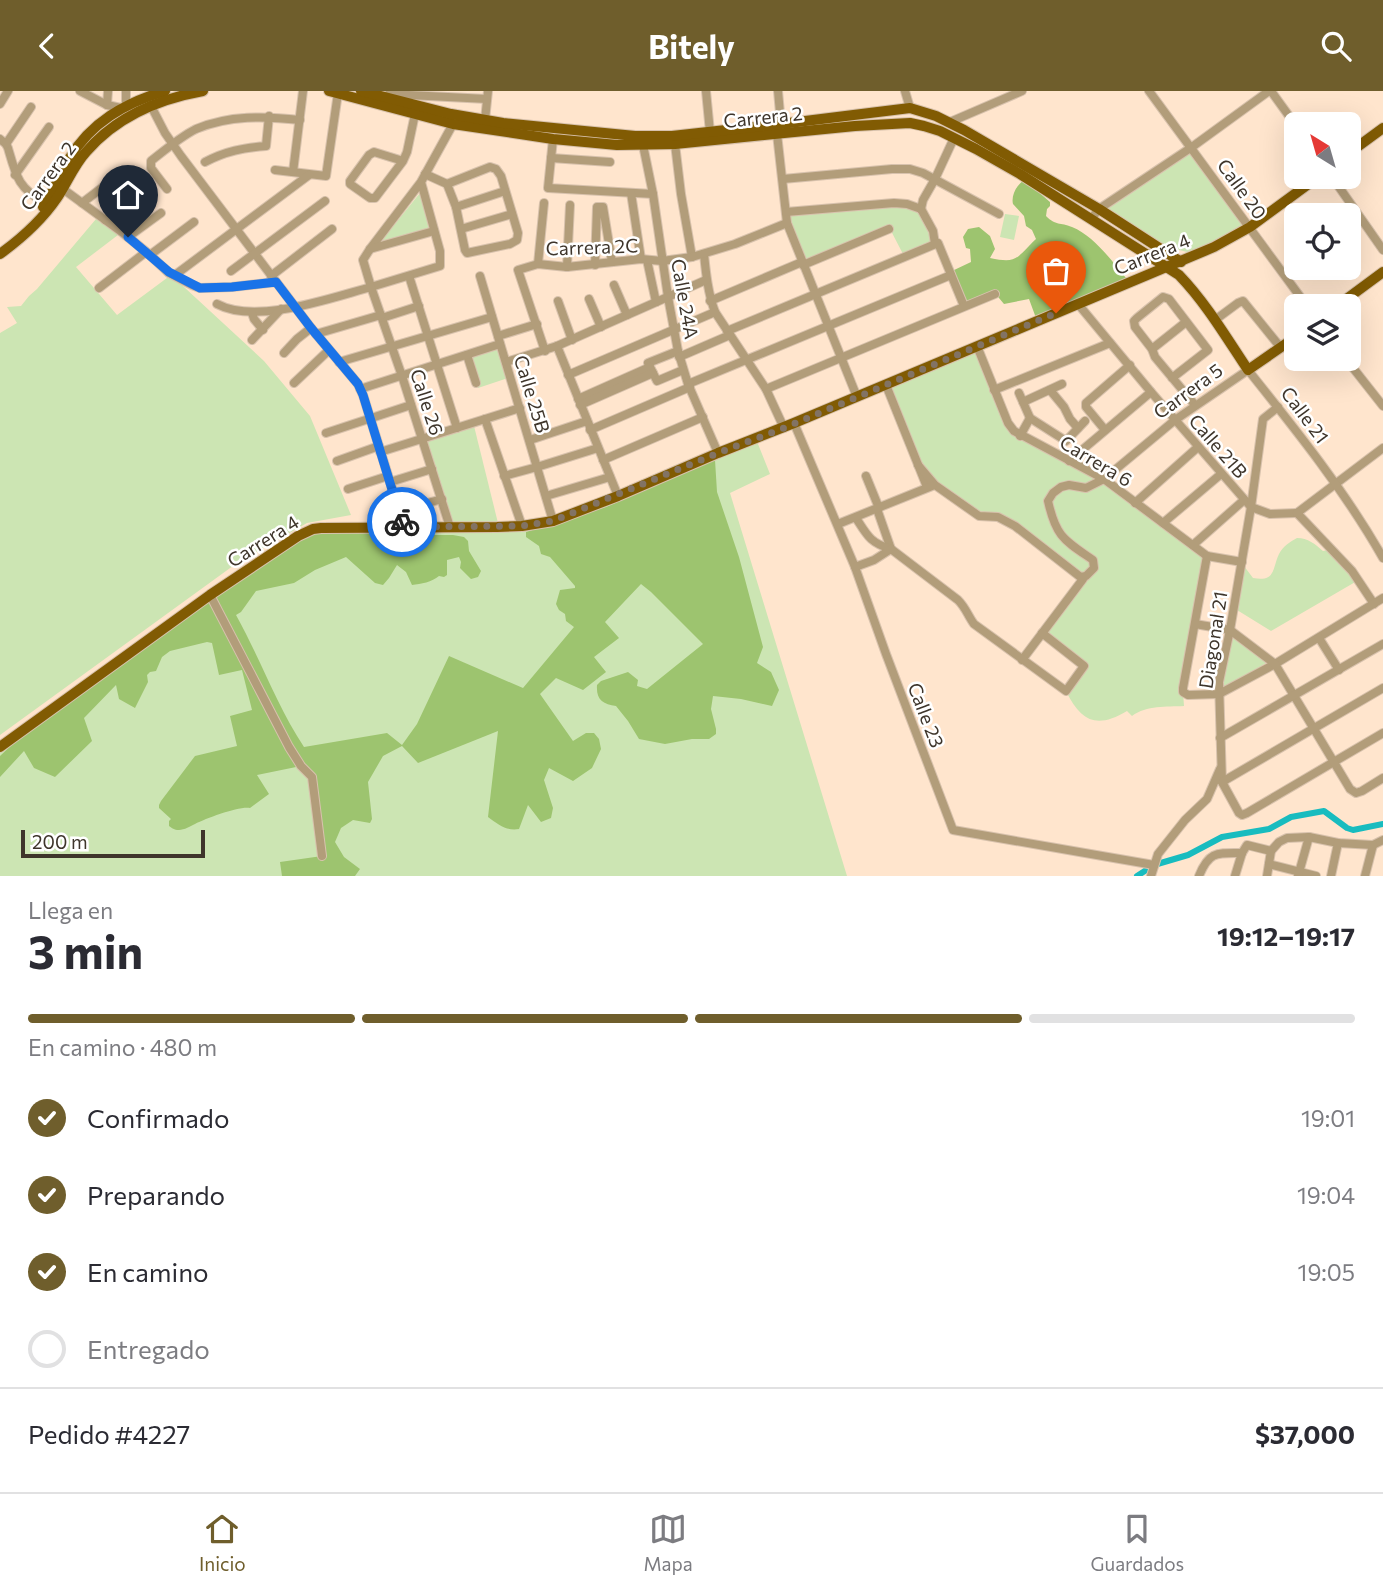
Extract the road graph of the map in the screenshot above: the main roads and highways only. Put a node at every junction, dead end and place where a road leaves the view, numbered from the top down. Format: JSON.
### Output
{"nodes":[{"id":1,"x":165,"y":91,"type":"edge"},
{"id":2,"x":203,"y":91,"type":"edge"},
{"id":3,"x":361,"y":91,"type":"edge"},
{"id":4,"x":333,"y":92,"type":"edge"},
{"id":5,"x":387,"y":95,"type":"edge"},
{"id":6,"x":446,"y":119,"type":"junction"},
{"id":7,"x":1383,"y":128,"type":"edge"},
{"id":8,"x":779,"y":129,"type":"junction"},
{"id":9,"x":1362,"y":143,"type":"edge"},
{"id":10,"x":1302,"y":189,"type":"edge"},
{"id":11,"x":1095,"y":214,"type":"junction"},
{"id":12,"x":0,"y":246,"type":"edge"},
{"id":13,"x":0,"y":254,"type":"edge"},
{"id":14,"x":1181,"y":262,"type":"junction"},
{"id":15,"x":1168,"y":266,"type":"junction"},
{"id":16,"x":1383,"y":272,"type":"edge"},
{"id":17,"x":1353,"y":294,"type":"edge"},
{"id":18,"x":1284,"y":346,"type":"edge"},
{"id":19,"x":1248,"y":370,"type":"joint"},
{"id":20,"x":0,"y":747,"type":"edge"}],
"edges":[{"from":1,"to":12,"type":"main road","name":"Carrera 2"},
{"from":2,"to":13,"type":"main road","name":"Carrera 2"},
{"from":3,"to":5,"type":"main road","name":"Carrera 2"},
{"from":4,"to":6,"type":"main road","name":"Carrera 2"},
{"from":5,"to":6,"type":"main road","name":"Carrera 2"},
{"from":6,"to":8,"type":"main road","name":"Carrera 2"},
{"from":6,"to":8,"type":"main road","name":"Carrera 2"},
{"from":7,"to":9,"type":"main road"},
{"from":8,"to":11,"type":"main road","name":"Carrera 2"},
{"from":8,"to":11,"type":"main road","name":"Carrera 2"},
{"from":10,"to":14,"type":"main road","name":"Carrera 4"},
{"from":11,"to":14,"type":"main road","name":"Carrera 2"},
{"from":11,"to":15,"type":"main road","name":"Carrera 2"},
{"from":14,"to":15,"type":"main road","name":"Carrera 4"},
{"from":15,"to":19,"type":"main road","name":"Calle 21"},
{"from":15,"to":20,"type":"main road","name":"Carrera 4"},
{"from":16,"to":17,"type":"main road"},
{"from":18,"to":19,"type":"main road","name":"Carrera 5"}]}
